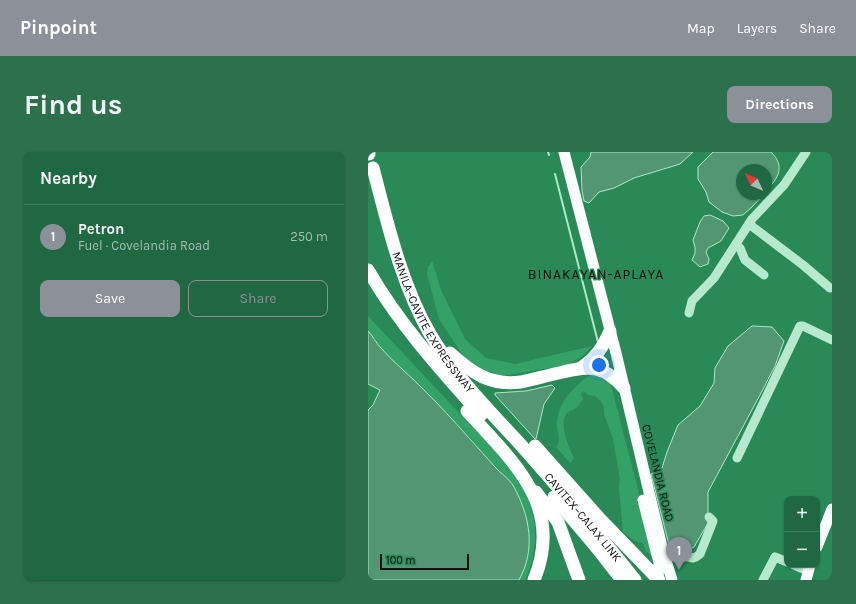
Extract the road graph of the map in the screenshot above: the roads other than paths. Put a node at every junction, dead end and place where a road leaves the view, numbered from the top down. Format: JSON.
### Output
{"nodes":[{"id":1,"x":564,"y":152,"type":"edge"},
{"id":2,"x":806,"y":152,"type":"edge"},
{"id":3,"x":373,"y":168,"type":"dead end"},
{"id":4,"x":749,"y":224,"type":"junction"},
{"id":5,"x":736,"y":245,"type":"junction"},
{"id":6,"x":368,"y":270,"type":"edge"},
{"id":7,"x":764,"y":275,"type":"dead end"},
{"id":8,"x":830,"y":288,"type":"dead end"},
{"id":9,"x":689,"y":313,"type":"dead end"},
{"id":10,"x":406,"y":328,"type":"junction"},
{"id":11,"x":610,"y":331,"type":"junction"},
{"id":12,"x":831,"y":338,"type":"edge"},
{"id":13,"x":435,"y":342,"type":"junction"},
{"id":14,"x":581,"y":368,"type":"junction"},
{"id":15,"x":624,"y":391,"type":"junction"},
{"id":16,"x":529,"y":454,"type":"junction"},
{"id":17,"x":738,"y":458,"type":"dead end"},
{"id":18,"x":524,"y":476,"type":"junction"},
{"id":19,"x":832,"y":509,"type":"edge"},
{"id":20,"x":709,"y":516,"type":"dead end"},
{"id":21,"x":820,"y":539,"type":"edge"},
{"id":22,"x":663,"y":551,"type":"junction"},
{"id":23,"x":784,"y":561,"type":"edge"},
{"id":24,"x":658,"y":579,"type":"edge"},
{"id":25,"x":534,"y":580,"type":"edge"},
{"id":26,"x":579,"y":580,"type":"edge"},
{"id":27,"x":622,"y":580,"type":"edge"},
{"id":28,"x":635,"y":580,"type":"edge"},
{"id":29,"x":672,"y":580,"type":"edge"},
{"id":30,"x":763,"y":580,"type":"edge"}],
"edges":[{"from":1,"to":11,"type":"main road","name":"COVELANDIA ROAD"},
{"from":2,"to":4,"type":"street"},
{"from":3,"to":13,"type":"highway","name":"MANILA–CAVITE EXPRESSWAY"},
{"from":4,"to":5,"type":"street"},
{"from":4,"to":8,"type":"street"},
{"from":5,"to":7,"type":"street"},
{"from":5,"to":9,"type":"street"},
{"from":6,"to":10,"type":"highway","name":"MANILA–CAVITE EXPRESSWAY"},
{"from":10,"to":16,"type":"highway","name":"MANILA–CAVITE EXPRESSWAY"},
{"from":10,"to":18,"type":"highway"},
{"from":11,"to":14,"type":"highway"},
{"from":11,"to":15,"type":"main road","name":"COVELANDIA ROAD"},
{"from":12,"to":17,"type":"street"},
{"from":13,"to":14,"type":"highway"},
{"from":13,"to":16,"type":"highway","name":"MANILA–CAVITE EXPRESSWAY"},
{"from":14,"to":15,"type":"highway"},
{"from":15,"to":22,"type":"main road","name":"COVELANDIA ROAD"},
{"from":15,"to":24,"type":"main road","name":"COVELANDIA ROAD"},
{"from":16,"to":24,"type":"highway"},
{"from":16,"to":27,"type":"highway","name":"CAVITEX–CALAX LINK"},
{"from":16,"to":28,"type":"highway","name":"CAVITEX–CALAX LINK"},
{"from":18,"to":25,"type":"highway"},
{"from":18,"to":26,"type":"highway"},
{"from":19,"to":21,"type":"main road"},
{"from":20,"to":22,"type":"street"},
{"from":22,"to":29,"type":"main road","name":"COVELANDIA ROAD"},
{"from":23,"to":30,"type":"street"}]}
